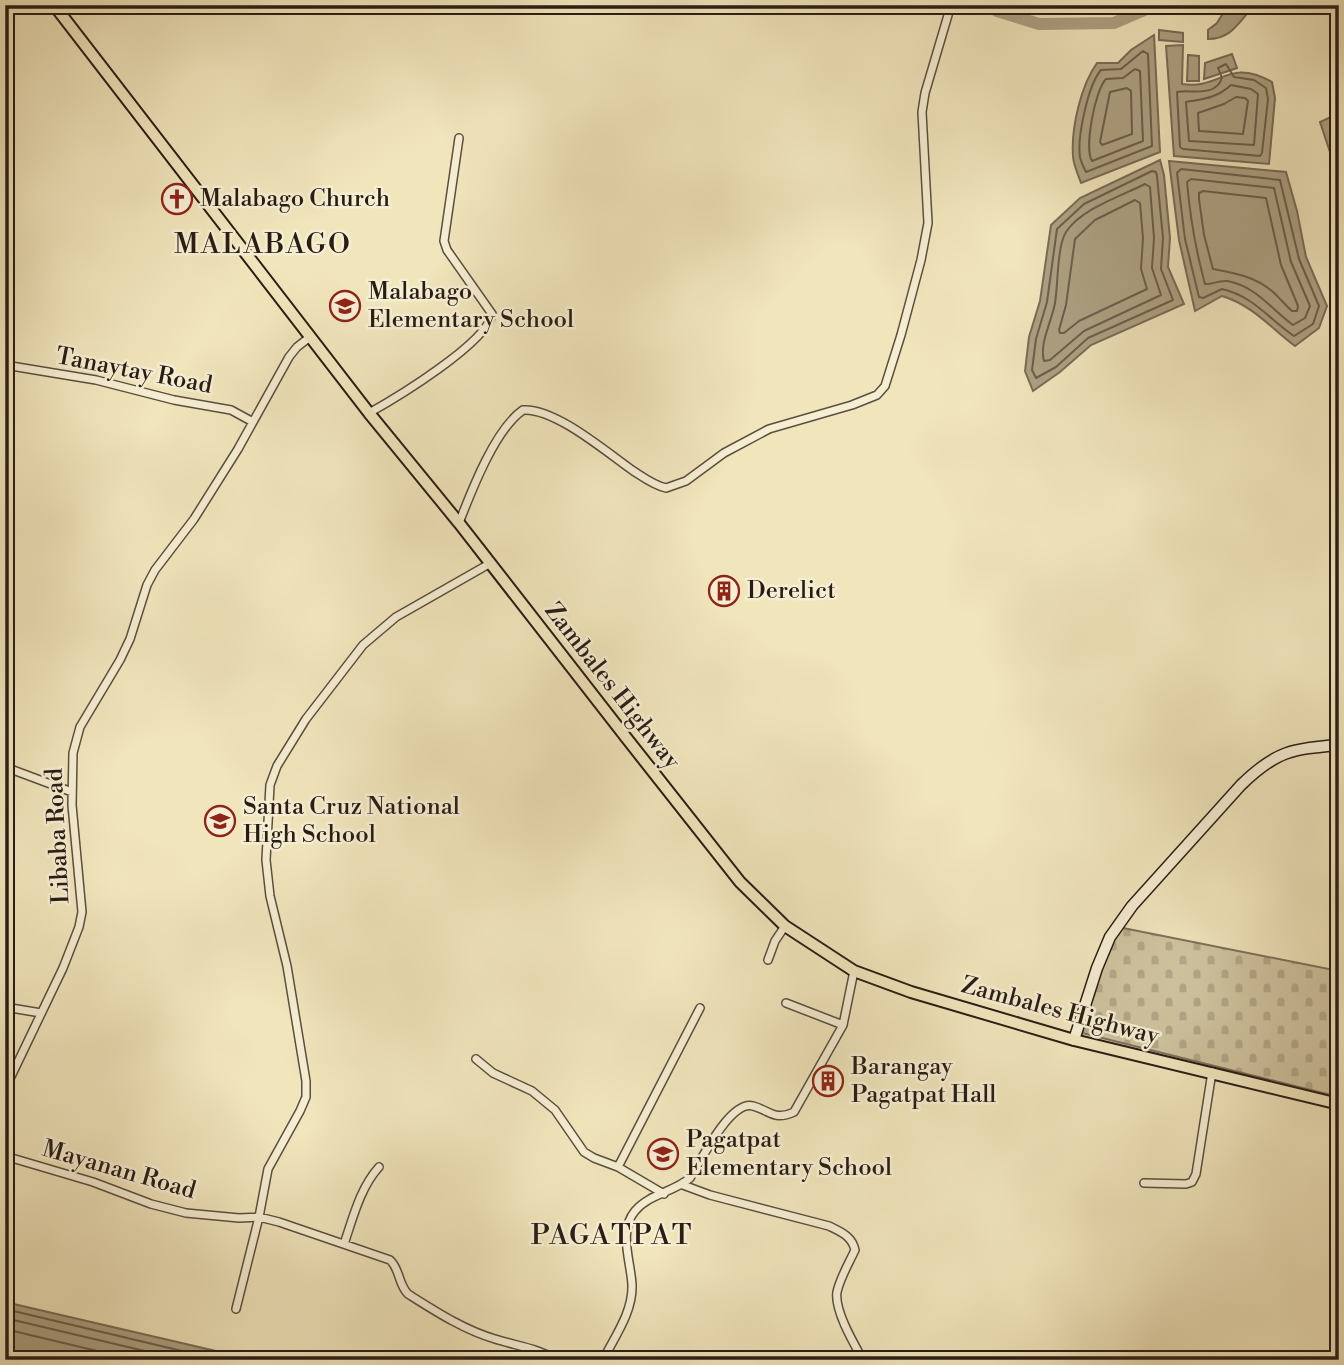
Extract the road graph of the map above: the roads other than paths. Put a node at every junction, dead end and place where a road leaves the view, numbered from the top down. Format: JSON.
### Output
{"nodes":[{"id":1,"x":54,"y":5,"type":"edge"},
{"id":2,"x":951,"y":5,"type":"edge"},
{"id":3,"x":459,"y":138,"type":"dead end"},
{"id":4,"x":310,"y":337,"type":"junction"},
{"id":5,"x":5,"y":365,"type":"edge"},
{"id":6,"x":369,"y":413,"type":"junction"},
{"id":7,"x":253,"y":422,"type":"junction"},
{"id":8,"x":459,"y":523,"type":"junction"},
{"id":9,"x":489,"y":564,"type":"junction"},
{"id":10,"x":1339,"y":745,"type":"edge"},
{"id":11,"x":5,"y":767,"type":"edge"},
{"id":12,"x":72,"y":792,"type":"junction"},
{"id":13,"x":785,"y":926,"type":"junction"},
{"id":14,"x":768,"y":960,"type":"dead end"},
{"id":15,"x":854,"y":971,"type":"junction"},
{"id":16,"x":786,"y":1003,"type":"dead end"},
{"id":17,"x":5,"y":1007,"type":"edge"},
{"id":18,"x":700,"y":1008,"type":"dead end"},
{"id":19,"x":41,"y":1013,"type":"junction"},
{"id":20,"x":843,"y":1025,"type":"junction"},
{"id":21,"x":1074,"y":1040,"type":"junction"},
{"id":22,"x":476,"y":1059,"type":"dead end"},
{"id":23,"x":1212,"y":1072,"type":"junction"},
{"id":24,"x":5,"y":1089,"type":"edge"},
{"id":25,"x":1339,"y":1104,"type":"edge"},
{"id":26,"x":5,"y":1156,"type":"edge"},
{"id":27,"x":379,"y":1167,"type":"dead end"},
{"id":28,"x":618,"y":1167,"type":"junction"},
{"id":29,"x":1144,"y":1183,"type":"dead end"},
{"id":30,"x":683,"y":1185,"type":"junction"},
{"id":31,"x":664,"y":1194,"type":"junction"},
{"id":32,"x":259,"y":1217,"type":"junction"},
{"id":33,"x":344,"y":1244,"type":"junction"},
{"id":34,"x":236,"y":1309,"type":"dead end"},
{"id":35,"x":557,"y":1360,"type":"edge"},
{"id":36,"x":603,"y":1360,"type":"edge"},
{"id":37,"x":863,"y":1360,"type":"edge"}],
"edges":[{"from":1,"to":4,"type":"main road","name":"Zambales Highway"},
{"from":2,"to":8,"type":"street"},
{"from":3,"to":6,"type":"street"},
{"from":4,"to":6,"type":"main road","name":"Zambales Highway"},
{"from":4,"to":7,"type":"street","name":"Libaba Road"},
{"from":5,"to":7,"type":"street","name":"Tanaytay Road"},
{"from":6,"to":8,"type":"main road","name":"Zambales Highway"},
{"from":7,"to":12,"type":"street","name":"Libaba Road"},
{"from":8,"to":9,"type":"main road","name":"Zambales Highway"},
{"from":9,"to":13,"type":"main road","name":"Zambales Highway"},
{"from":9,"to":32,"type":"street"},
{"from":10,"to":21,"type":"street"},
{"from":11,"to":12,"type":"street"},
{"from":12,"to":19,"type":"street","name":"Libaba Road"},
{"from":13,"to":14,"type":"street"},
{"from":13,"to":15,"type":"main road","name":"Zambales Highway"},
{"from":15,"to":20,"type":"street"},
{"from":15,"to":21,"type":"main road","name":"Zambales Highway"},
{"from":16,"to":20,"type":"street"},
{"from":17,"to":19,"type":"street"},
{"from":18,"to":28,"type":"street"},
{"from":19,"to":24,"type":"street","name":"Libaba Road"},
{"from":20,"to":30,"type":"street"},
{"from":21,"to":23,"type":"main road","name":"Zambales Highway"},
{"from":22,"to":28,"type":"street"},
{"from":23,"to":25,"type":"main road","name":"Zambales Highway"},
{"from":23,"to":29,"type":"street"},
{"from":26,"to":32,"type":"street","name":"Mayanan Road"},
{"from":27,"to":33,"type":"street"},
{"from":28,"to":31,"type":"street"},
{"from":30,"to":31,"type":"street"},
{"from":30,"to":37,"type":"street"},
{"from":31,"to":36,"type":"street"},
{"from":32,"to":33,"type":"street","name":"Mayanan Road"},
{"from":32,"to":34,"type":"street"},
{"from":33,"to":35,"type":"street","name":"Mayanan Road"}]}
